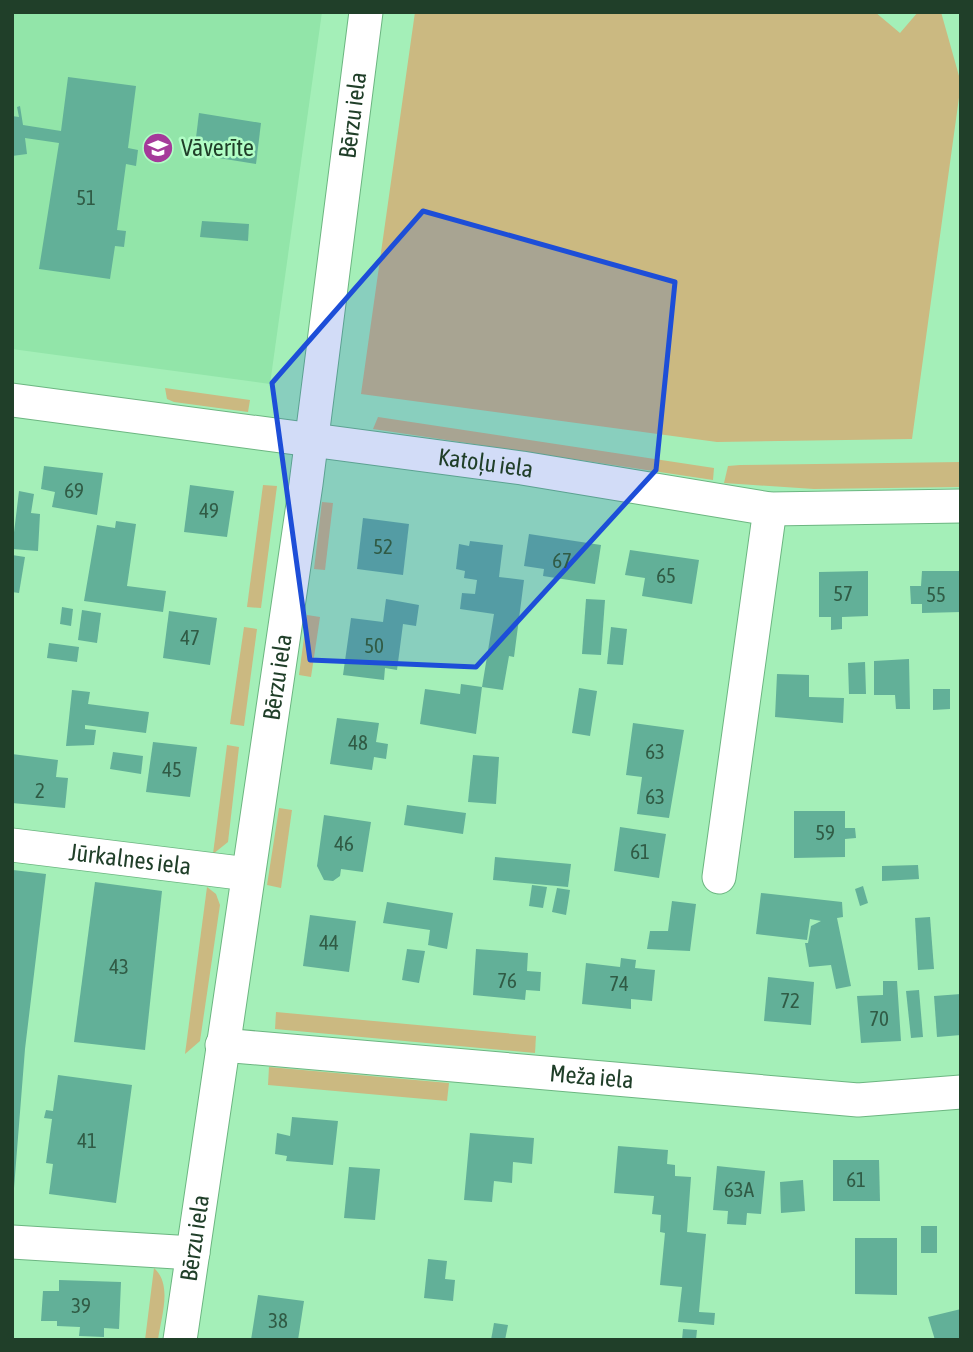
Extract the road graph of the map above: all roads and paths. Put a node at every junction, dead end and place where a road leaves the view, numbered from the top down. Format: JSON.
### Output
{"nodes":[{"id":1,"x":366,"y":12,"type":"edge"},
{"id":2,"x":12,"y":400,"type":"edge"},
{"id":3,"x":312,"y":438,"type":"junction"},
{"id":4,"x":961,"y":506,"type":"edge"},
{"id":5,"x":770,"y":509,"type":"junction"},
{"id":6,"x":12,"y":845,"type":"edge"},
{"id":7,"x":248,"y":874,"type":"junction"},
{"id":8,"x":719,"y":877,"type":"dead end"},
{"id":9,"x":222,"y":1045,"type":"junction"},
{"id":10,"x":961,"y":1092,"type":"edge"},
{"id":11,"x":12,"y":1242,"type":"edge"},
{"id":12,"x":192,"y":1253,"type":"junction"},
{"id":13,"x":180,"y":1340,"type":"edge"}],
"edges":[{"from":1,"to":3,"type":"street","name":"Bērzu iela"},
{"from":2,"to":3,"type":"street","name":"Katoļu iela"},
{"from":3,"to":5,"type":"street","name":"Katoļu iela"},
{"from":3,"to":7,"type":"street","name":"Bērzu iela"},
{"from":4,"to":5,"type":"street","name":"Katoļu iela"},
{"from":5,"to":8,"type":"street"},
{"from":6,"to":7,"type":"street","name":"Jūrkalnes iela"},
{"from":7,"to":9,"type":"street","name":"Bērzu iela"},
{"from":9,"to":10,"type":"street","name":"Meža iela"},
{"from":9,"to":12,"type":"street","name":"Bērzu iela"},
{"from":11,"to":12,"type":"street"},
{"from":12,"to":13,"type":"street","name":"Bērzu iela"}]}
